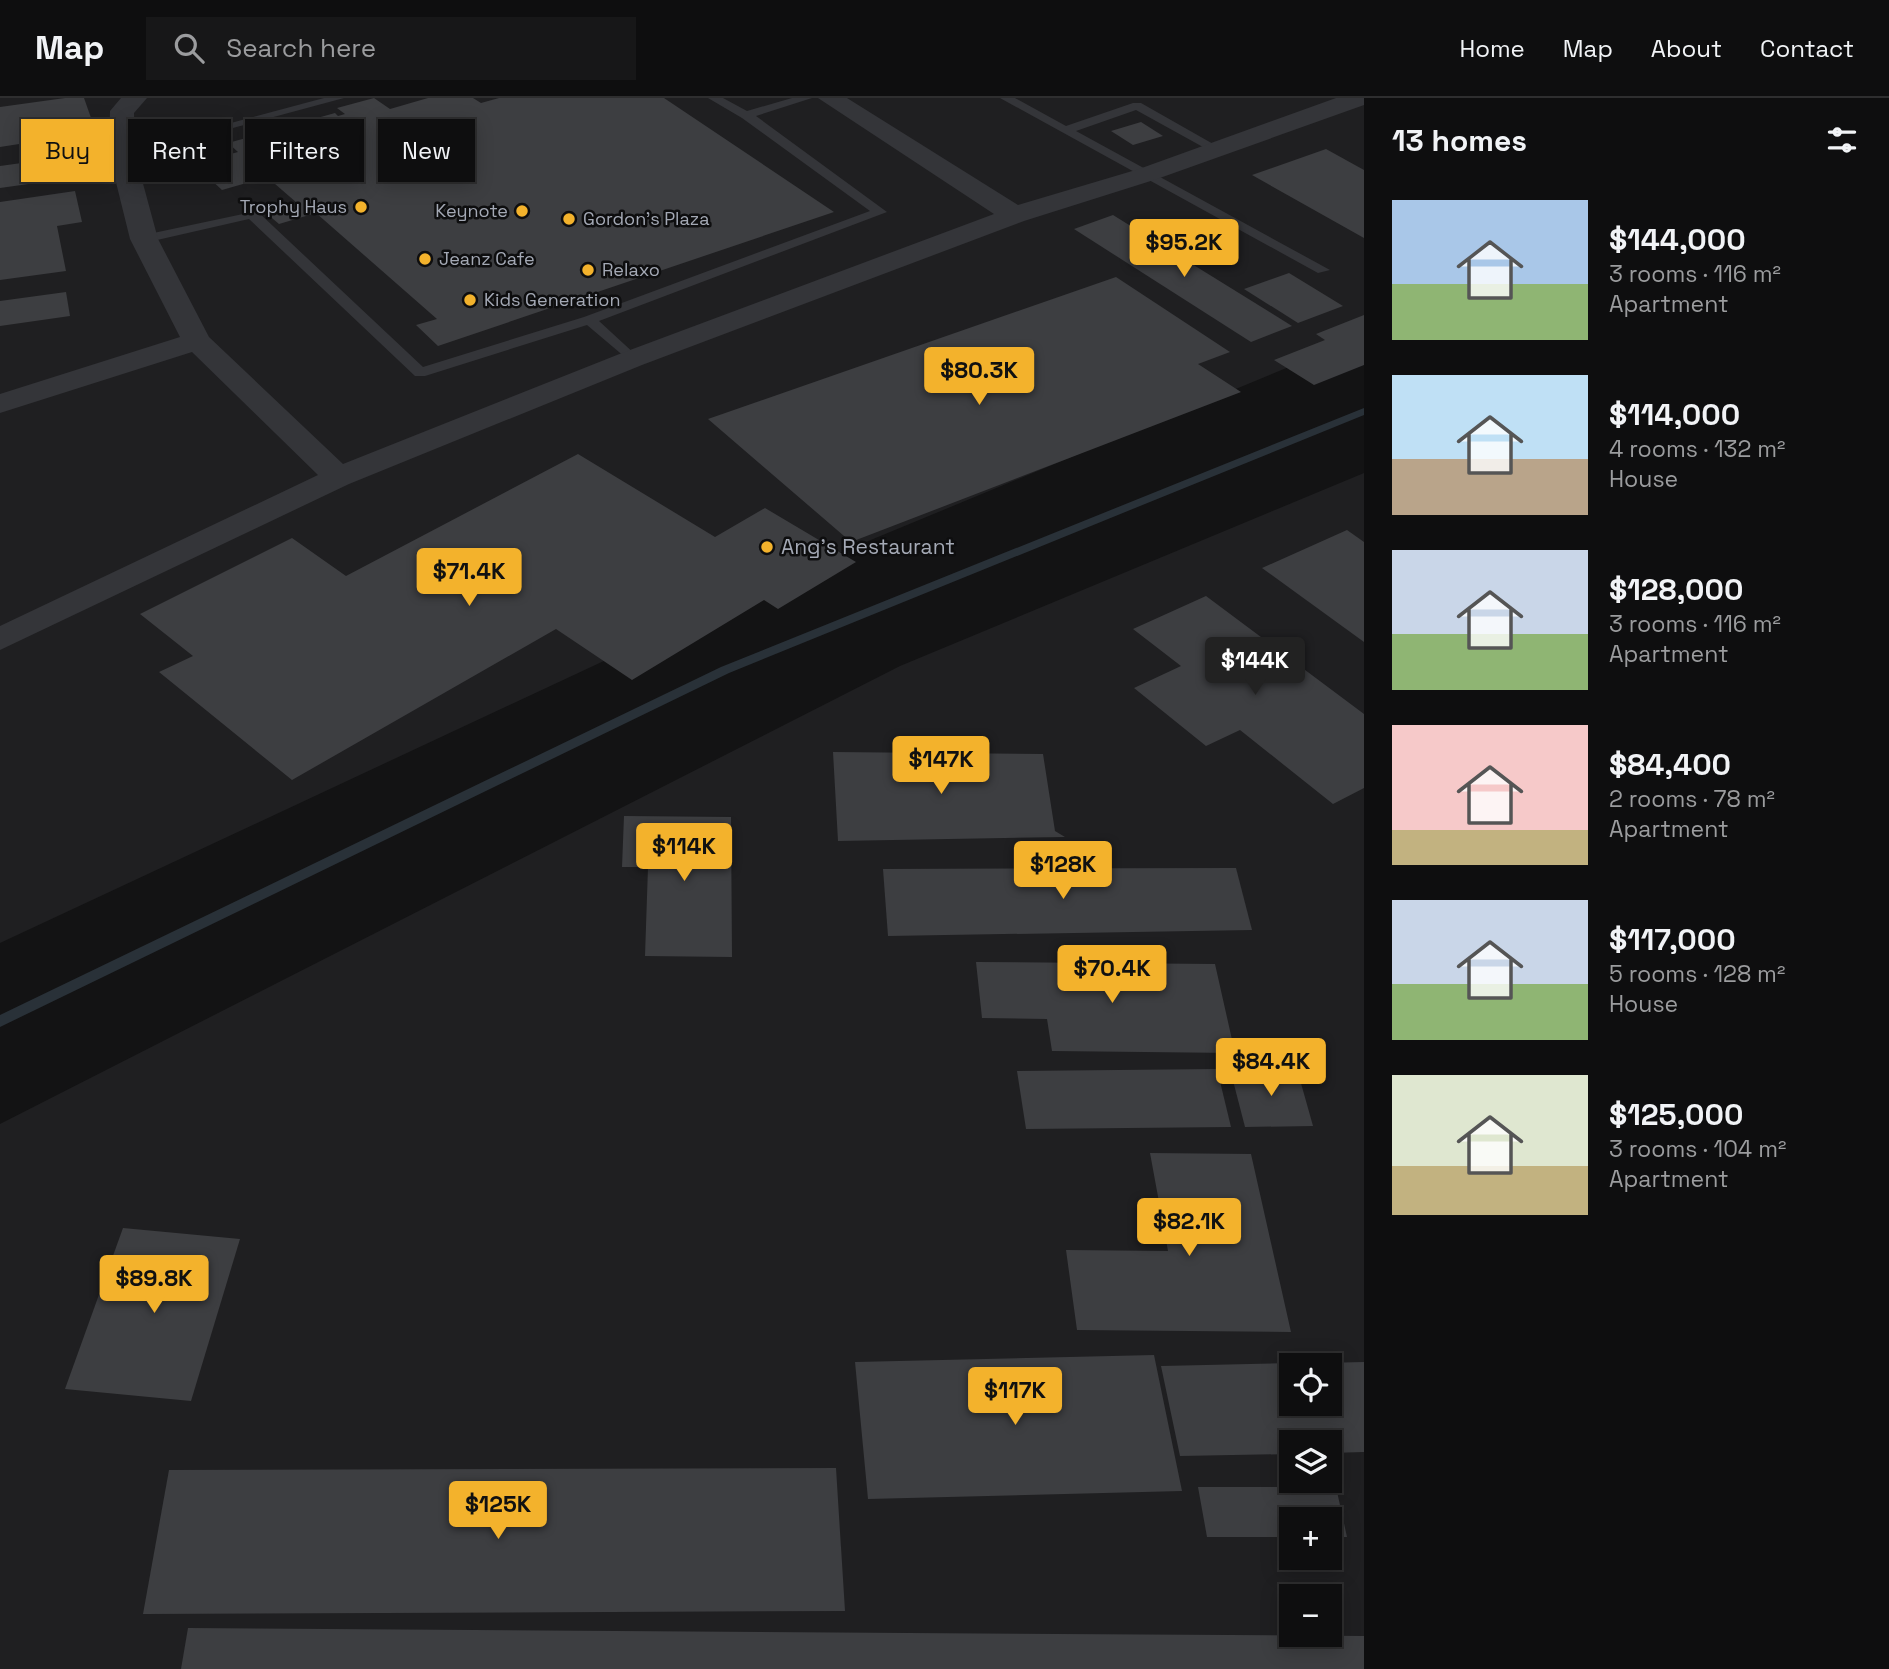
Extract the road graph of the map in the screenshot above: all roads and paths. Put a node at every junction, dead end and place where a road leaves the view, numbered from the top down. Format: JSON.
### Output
{"nodes":[{"id":1,"x":135,"y":98,"type":"edge"},
{"id":2,"x":338,"y":98,"type":"edge"},
{"id":3,"x":714,"y":98,"type":"edge"},
{"id":4,"x":806,"y":98,"type":"edge"},
{"id":5,"x":830,"y":98,"type":"edge"},
{"id":6,"x":1006,"y":98,"type":"edge"},
{"id":7,"x":1359,"y":98,"type":"edge"},
{"id":8,"x":746,"y":115,"type":"junction"},
{"id":9,"x":1065,"y":130,"type":"junction"},
{"id":10,"x":1216,"y":149,"type":"junction"},
{"id":11,"x":122,"y":154,"type":"junction"},
{"id":12,"x":1148,"y":174,"type":"junction"},
{"id":13,"x":1015,"y":215,"type":"junction"},
{"id":14,"x":144,"y":239,"type":"junction"},
{"id":15,"x":1323,"y":270,"type":"dead end"},
{"id":16,"x":589,"y":320,"type":"junction"},
{"id":17,"x":197,"y":341,"type":"junction"},
{"id":18,"x":632,"y":359,"type":"junction"},
{"id":19,"x":0,"y":404,"type":"edge"},
{"id":20,"x":338,"y":477,"type":"junction"},
{"id":21,"x":0,"y":639,"type":"edge"}],
"edges":[{"from":1,"to":11,"type":"street"},
{"from":2,"to":11,"type":"lane"},
{"from":3,"to":8,"type":"lane"},
{"from":4,"to":8,"type":"lane"},
{"from":5,"to":13,"type":"street"},
{"from":6,"to":9,"type":"lane"},
{"from":7,"to":10,"type":"street"},
{"from":8,"to":16,"type":"lane"},
{"from":9,"to":10,"type":"lane"},
{"from":9,"to":12,"type":"lane"},
{"from":10,"to":12,"type":"street"},
{"from":11,"to":14,"type":"street"},
{"from":12,"to":13,"type":"street"},
{"from":12,"to":15,"type":"lane"},
{"from":13,"to":18,"type":"street"},
{"from":14,"to":16,"type":"lane"},
{"from":14,"to":17,"type":"street"},
{"from":16,"to":18,"type":"lane"},
{"from":17,"to":19,"type":"street"},
{"from":17,"to":20,"type":"street"},
{"from":18,"to":20,"type":"street"},
{"from":20,"to":21,"type":"street"}]}
